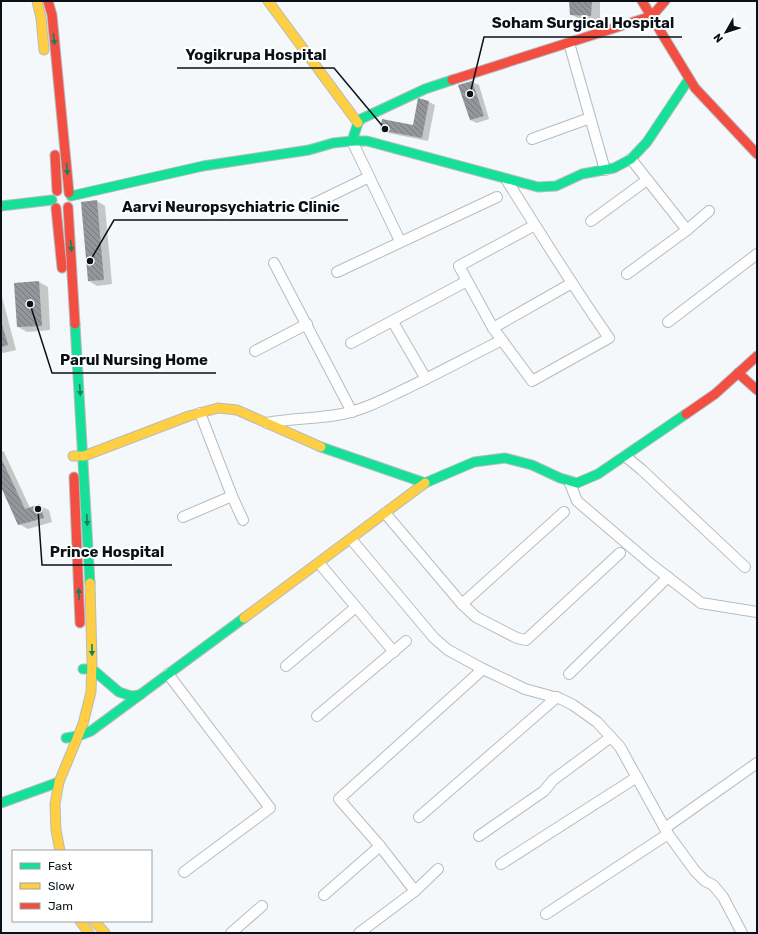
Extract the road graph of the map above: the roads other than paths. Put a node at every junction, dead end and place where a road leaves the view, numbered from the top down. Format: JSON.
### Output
{"nodes":[{"id":1,"x":37,"y":1,"type":"edge"},
{"id":2,"x":48,"y":1,"type":"edge"},
{"id":3,"x":268,"y":1,"type":"edge"},
{"id":4,"x":642,"y":1,"type":"edge"},
{"id":5,"x":665,"y":1,"type":"edge"},
{"id":6,"x":52,"y":15,"type":"junction"},
{"id":7,"x":652,"y":16,"type":"junction"},
{"id":8,"x":41,"y":18,"type":"junction"},
{"id":9,"x":569,"y":43,"type":"junction"},
{"id":10,"x":45,"y":56,"type":"dead end"},
{"id":11,"x":689,"y":79,"type":"junction"},
{"id":12,"x":590,"y":118,"type":"junction"},
{"id":13,"x":358,"y":123,"type":"junction"},
{"id":14,"x":532,"y":139,"type":"dead end"},
{"id":15,"x":352,"y":142,"type":"junction"},
{"id":16,"x":55,"y":146,"type":"dead end"},
{"id":17,"x":757,"y":154,"type":"edge"},
{"id":18,"x":631,"y":159,"type":"junction"},
{"id":19,"x":605,"y":170,"type":"junction"},
{"id":20,"x":369,"y":177,"type":"junction"},
{"id":21,"x":506,"y":179,"type":"junction"},
{"id":22,"x":648,"y":180,"type":"junction"},
{"id":23,"x":70,"y":194,"type":"junction"},
{"id":24,"x":55,"y":195,"type":"junction"},
{"id":25,"x":497,"y":197,"type":"dead end"},
{"id":26,"x":1,"y":206,"type":"edge"},
{"id":27,"x":68,"y":207,"type":"junction"},
{"id":28,"x":56,"y":208,"type":"junction"},
{"id":29,"x":305,"y":208,"type":"dead end"},
{"id":30,"x":709,"y":211,"type":"dead end"},
{"id":31,"x":592,"y":221,"type":"dead end"},
{"id":32,"x":535,"y":225,"type":"junction"},
{"id":33,"x":687,"y":230,"type":"junction"},
{"id":34,"x":400,"y":241,"type":"junction"},
{"id":35,"x":757,"y":254,"type":"edge"},
{"id":36,"x":274,"y":263,"type":"dead end"},
{"id":37,"x":337,"y":272,"type":"dead end"},
{"id":38,"x":627,"y":274,"type":"dead end"},
{"id":39,"x":63,"y":280,"type":"dead end"},
{"id":40,"x":468,"y":281,"type":"junction"},
{"id":41,"x":572,"y":283,"type":"junction"},
{"id":42,"x":65,"y":303,"type":"dead end"},
{"id":43,"x":393,"y":322,"type":"junction"},
{"id":44,"x":668,"y":322,"type":"dead end"},
{"id":45,"x":307,"y":324,"type":"junction"},
{"id":46,"x":493,"y":328,"type":"junction"},
{"id":47,"x":502,"y":340,"type":"junction"},
{"id":48,"x":351,"y":343,"type":"dead end"},
{"id":49,"x":255,"y":351,"type":"dead end"},
{"id":50,"x":757,"y":356,"type":"edge"},
{"id":51,"x":738,"y":373,"type":"junction"},
{"id":52,"x":426,"y":379,"type":"junction"},
{"id":53,"x":757,"y":390,"type":"edge"},
{"id":54,"x":71,"y":410,"type":"dead end"},
{"id":55,"x":352,"y":412,"type":"junction"},
{"id":56,"x":200,"y":413,"type":"junction"},
{"id":57,"x":267,"y":422,"type":"junction"},
{"id":58,"x":84,"y":456,"type":"junction"},
{"id":59,"x":625,"y":456,"type":"junction"},
{"id":60,"x":570,"y":481,"type":"junction"},
{"id":61,"x":425,"y":483,"type":"junction"},
{"id":62,"x":232,"y":496,"type":"junction"},
{"id":63,"x":564,"y":512,"type":"dead end"},
{"id":64,"x":385,"y":513,"type":"junction"},
{"id":65,"x":183,"y":517,"type":"dead end"},
{"id":66,"x":243,"y":520,"type":"dead end"},
{"id":67,"x":351,"y":539,"type":"junction"},
{"id":68,"x":620,"y":553,"type":"dead end"},
{"id":69,"x":319,"y":563,"type":"junction"},
{"id":70,"x":744,"y":567,"type":"dead end"},
{"id":71,"x":668,"y":577,"type":"junction"},
{"id":72,"x":462,"y":604,"type":"junction"},
{"id":73,"x":356,"y":607,"type":"junction"},
{"id":74,"x":757,"y":612,"type":"edge"},
{"id":75,"x":81,"y":629,"type":"dead end"},
{"id":76,"x":406,"y":642,"type":"dead end"},
{"id":77,"x":394,"y":652,"type":"junction"},
{"id":78,"x":286,"y":666,"type":"dead end"},
{"id":79,"x":86,"y":667,"type":"junction"},
{"id":80,"x":483,"y":669,"type":"junction"},
{"id":81,"x":168,"y":674,"type":"junction"},
{"id":82,"x":569,"y":674,"type":"dead end"},
{"id":83,"x":82,"y":681,"type":"dead end"},
{"id":84,"x":140,"y":695,"type":"junction"},
{"id":85,"x":556,"y":697,"type":"junction"},
{"id":86,"x":317,"y":716,"type":"dead end"},
{"id":87,"x":78,"y":736,"type":"junction"},
{"id":88,"x":611,"y":737,"type":"junction"},
{"id":89,"x":62,"y":749,"type":"dead end"},
{"id":90,"x":757,"y":763,"type":"edge"},
{"id":91,"x":55,"y":768,"type":"dead end"},
{"id":92,"x":637,"y":778,"type":"junction"},
{"id":93,"x":59,"y":782,"type":"junction"},
{"id":94,"x":49,"y":785,"type":"junction"},
{"id":95,"x":1,"y":803,"type":"edge"},
{"id":96,"x":46,"y":817,"type":"dead end"},
{"id":97,"x":419,"y":817,"type":"dead end"},
{"id":98,"x":666,"y":831,"type":"junction"},
{"id":99,"x":479,"y":836,"type":"dead end"},
{"id":100,"x":380,"y":846,"type":"junction"},
{"id":101,"x":60,"y":850,"type":"edge"},
{"id":102,"x":501,"y":864,"type":"dead end"},
{"id":103,"x":438,"y":869,"type":"dead end"},
{"id":104,"x":184,"y":872,"type":"dead end"},
{"id":105,"x":415,"y":891,"type":"junction"},
{"id":106,"x":324,"y":896,"type":"dead end"},
{"id":107,"x":262,"y":906,"type":"dead end"},
{"id":108,"x":546,"y":914,"type":"dead end"},
{"id":109,"x":81,"y":922,"type":"edge"},
{"id":110,"x":95,"y":922,"type":"edge"},
{"id":111,"x":89,"y":933,"type":"edge"},
{"id":112,"x":105,"y":933,"type":"edge"},
{"id":113,"x":231,"y":933,"type":"edge"},
{"id":114,"x":359,"y":933,"type":"edge"},
{"id":115,"x":742,"y":933,"type":"edge"}],
"edges":[{"from":1,"to":8,"type":"main road"},
{"from":2,"to":6,"type":"main road"},
{"from":3,"to":13,"type":"main road"},
{"from":4,"to":7,"type":"main road"},
{"from":5,"to":7,"type":"main road"},
{"from":6,"to":8,"type":"main road"},
{"from":6,"to":23,"type":"main road","one_way":true},
{"from":7,"to":9,"type":"main road"},
{"from":7,"to":11,"type":"main road"},
{"from":8,"to":10,"type":"main road"},
{"from":9,"to":12,"type":"street"},
{"from":9,"to":13,"type":"main road"},
{"from":11,"to":17,"type":"main road"},
{"from":11,"to":18,"type":"main road"},
{"from":12,"to":14,"type":"street"},
{"from":12,"to":19,"type":"street"},
{"from":13,"to":15,"type":"main road"},
{"from":15,"to":20,"type":"street"},
{"from":15,"to":21,"type":"main road"},
{"from":15,"to":23,"type":"main road"},
{"from":16,"to":24,"type":"main road"},
{"from":18,"to":19,"type":"main road"},
{"from":18,"to":22,"type":"street"},
{"from":19,"to":21,"type":"main road"},
{"from":20,"to":29,"type":"street"},
{"from":20,"to":34,"type":"street"},
{"from":21,"to":32,"type":"street"},
{"from":22,"to":31,"type":"street"},
{"from":22,"to":33,"type":"street"},
{"from":23,"to":24,"type":"main road"},
{"from":23,"to":27,"type":"main road"},
{"from":24,"to":26,"type":"main road"},
{"from":24,"to":28,"type":"main road"},
{"from":25,"to":34,"type":"street"},
{"from":27,"to":28,"type":"main road"},
{"from":27,"to":58,"type":"main road","one_way":true},
{"from":28,"to":39,"type":"main road"},
{"from":30,"to":33,"type":"street"},
{"from":32,"to":40,"type":"street"},
{"from":32,"to":41,"type":"street"},
{"from":33,"to":38,"type":"street"},
{"from":34,"to":37,"type":"street"},
{"from":35,"to":44,"type":"street"},
{"from":36,"to":45,"type":"street"},
{"from":40,"to":43,"type":"street"},
{"from":40,"to":46,"type":"street"},
{"from":41,"to":46,"type":"street"},
{"from":41,"to":47,"type":"street"},
{"from":42,"to":54,"type":"main road"},
{"from":43,"to":48,"type":"street"},
{"from":43,"to":52,"type":"street"},
{"from":45,"to":49,"type":"street"},
{"from":45,"to":55,"type":"street"},
{"from":46,"to":47,"type":"street"},
{"from":47,"to":52,"type":"street"},
{"from":50,"to":51,"type":"main road"},
{"from":51,"to":53,"type":"main road"},
{"from":51,"to":59,"type":"main road"},
{"from":52,"to":55,"type":"street"},
{"from":55,"to":57,"type":"street"},
{"from":56,"to":57,"type":"main road"},
{"from":56,"to":58,"type":"main road"},
{"from":56,"to":62,"type":"street"},
{"from":57,"to":61,"type":"main road"},
{"from":75,"to":58,"type":"main road","one_way":true},
{"from":58,"to":79,"type":"main road","one_way":true},
{"from":59,"to":60,"type":"main road"},
{"from":59,"to":70,"type":"street"},
{"from":60,"to":61,"type":"main road"},
{"from":60,"to":71,"type":"street"},
{"from":61,"to":64,"type":"main road"},
{"from":62,"to":65,"type":"street"},
{"from":62,"to":66,"type":"street"},
{"from":63,"to":72,"type":"street"},
{"from":64,"to":67,"type":"main road"},
{"from":64,"to":72,"type":"street"},
{"from":67,"to":69,"type":"main road"},
{"from":67,"to":80,"type":"street"},
{"from":68,"to":72,"type":"street"},
{"from":69,"to":73,"type":"street"},
{"from":69,"to":81,"type":"main road"},
{"from":71,"to":74,"type":"street"},
{"from":71,"to":82,"type":"street"},
{"from":73,"to":77,"type":"street"},
{"from":73,"to":78,"type":"street"},
{"from":76,"to":77,"type":"street"},
{"from":77,"to":86,"type":"street"},
{"from":79,"to":83,"type":"main road"},
{"from":79,"to":84,"type":"main road"},
{"from":79,"to":87,"type":"main road"},
{"from":80,"to":85,"type":"street"},
{"from":80,"to":100,"type":"street"},
{"from":81,"to":84,"type":"main road"},
{"from":81,"to":104,"type":"street"},
{"from":84,"to":87,"type":"main road"},
{"from":85,"to":88,"type":"street"},
{"from":85,"to":97,"type":"street"},
{"from":87,"to":89,"type":"main road"},
{"from":87,"to":93,"type":"main road"},
{"from":88,"to":92,"type":"street"},
{"from":88,"to":99,"type":"street"},
{"from":90,"to":98,"type":"street"},
{"from":91,"to":94,"type":"main road"},
{"from":92,"to":98,"type":"street"},
{"from":92,"to":102,"type":"street"},
{"from":93,"to":94,"type":"main road"},
{"from":93,"to":101,"type":"main road"},
{"from":94,"to":95,"type":"main road"},
{"from":94,"to":96,"type":"main road"},
{"from":98,"to":108,"type":"street"},
{"from":98,"to":115,"type":"street"},
{"from":100,"to":105,"type":"street"},
{"from":100,"to":106,"type":"street"},
{"from":103,"to":105,"type":"street"},
{"from":105,"to":114,"type":"street"},
{"from":107,"to":113,"type":"street"},
{"from":109,"to":111,"type":"main road"},
{"from":110,"to":112,"type":"main road"}]}
